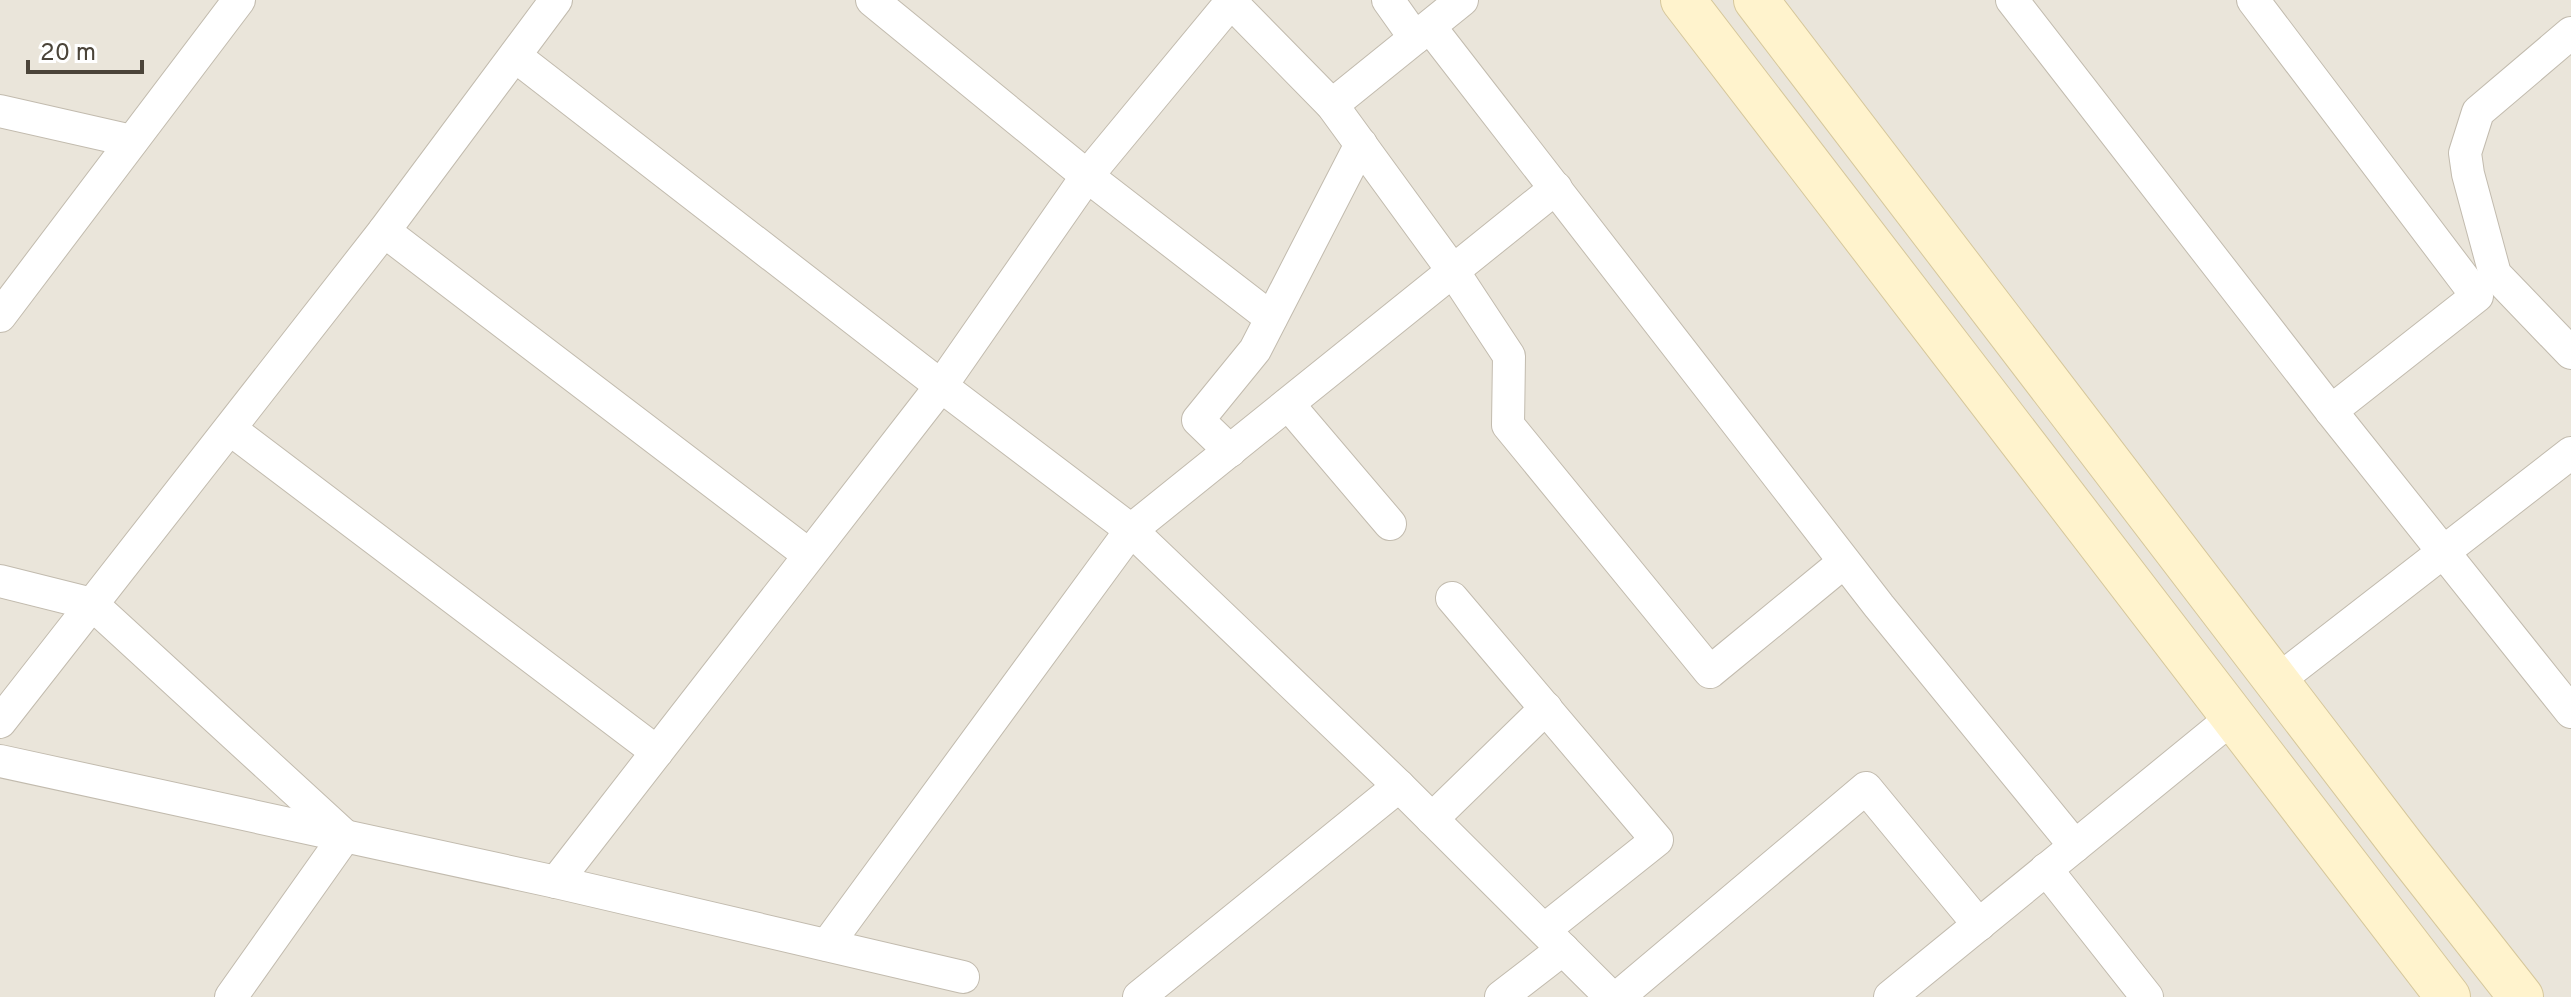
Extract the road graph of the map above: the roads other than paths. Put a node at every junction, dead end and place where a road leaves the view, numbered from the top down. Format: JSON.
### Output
{"nodes":[{"id":1,"x":239,"y":0,"type":"edge"},
{"id":2,"x":556,"y":0,"type":"edge"},
{"id":3,"x":872,"y":0,"type":"edge"},
{"id":4,"x":1388,"y":0,"type":"edge"},
{"id":5,"x":1462,"y":0,"type":"edge"},
{"id":6,"x":1683,"y":0,"type":"edge"},
{"id":7,"x":1756,"y":0,"type":"edge"},
{"id":8,"x":2012,"y":0,"type":"edge"},
{"id":9,"x":2253,"y":0,"type":"edge"},
{"id":10,"x":1230,"y":1,"type":"edge"},
{"id":11,"x":1422,"y":32,"type":"junction"},
{"id":12,"x":2571,"y":33,"type":"edge"},
{"id":13,"x":515,"y":56,"type":"junction"},
{"id":14,"x":1332,"y":105,"type":"junction"},
{"id":15,"x":0,"y":111,"type":"edge"},
{"id":16,"x":132,"y":141,"type":"junction"},
{"id":17,"x":1361,"y":144,"type":"junction"},
{"id":18,"x":1087,"y":176,"type":"junction"},
{"id":19,"x":1556,"y":188,"type":"junction"},
{"id":20,"x":384,"y":231,"type":"junction"},
{"id":21,"x":1453,"y":271,"type":"junction"},
{"id":22,"x":2486,"y":285,"type":"junction"},
{"id":23,"x":0,"y":316,"type":"edge"},
{"id":24,"x":1271,"y":318,"type":"junction"},
{"id":25,"x":2571,"y":353,"type":"edge"},
{"id":26,"x":941,"y":386,"type":"junction"},
{"id":27,"x":1288,"y":404,"type":"junction"},
{"id":28,"x":2331,"y":411,"type":"junction"},
{"id":29,"x":230,"y":429,"type":"junction"},
{"id":30,"x":1230,"y":451,"type":"junction"},
{"id":31,"x":2571,"y":453,"type":"edge"},
{"id":32,"x":1390,"y":524,"type":"dead end"},
{"id":33,"x":1131,"y":530,"type":"junction"},
{"id":34,"x":2443,"y":553,"type":"junction"},
{"id":35,"x":809,"y":555,"type":"junction"},
{"id":36,"x":1844,"y":562,"type":"junction"},
{"id":37,"x":0,"y":581,"type":"edge"},
{"id":38,"x":1452,"y":598,"type":"dead end"},
{"id":39,"x":92,"y":604,"type":"junction"},
{"id":40,"x":2277,"y":681,"type":"junction"},
{"id":41,"x":1546,"y":708,"type":"junction"},
{"id":42,"x":2571,"y":712,"type":"edge"},
{"id":43,"x":2232,"y":718,"type":"junction"},
{"id":44,"x":0,"y":722,"type":"edge"},
{"id":45,"x":657,"y":752,"type":"junction"},
{"id":46,"x":0,"y":761,"type":"edge"},
{"id":47,"x":1399,"y":786,"type":"junction"},
{"id":48,"x":1432,"y":819,"type":"junction"},
{"id":49,"x":345,"y":836,"type":"junction"},
{"id":50,"x":2075,"y":846,"type":"junction"},
{"id":51,"x":2046,"y":869,"type":"junction"},
{"id":52,"x":556,"y":882,"type":"junction"},
{"id":53,"x":1979,"y":925,"type":"junction"},
{"id":54,"x":1554,"y":940,"type":"junction"},
{"id":55,"x":827,"y":945,"type":"junction"},
{"id":56,"x":963,"y":977,"type":"dead end"},
{"id":57,"x":231,"y":997,"type":"edge"},
{"id":58,"x":1139,"y":997,"type":"edge"},
{"id":59,"x":1501,"y":997,"type":"edge"},
{"id":60,"x":1611,"y":997,"type":"edge"},
{"id":61,"x":1618,"y":997,"type":"edge"},
{"id":62,"x":1890,"y":997,"type":"edge"},
{"id":63,"x":2147,"y":997,"type":"edge"},
{"id":64,"x":2448,"y":997,"type":"edge"},
{"id":65,"x":2521,"y":997,"type":"edge"}],
"edges":[{"from":1,"to":16,"type":"street"},
{"from":2,"to":13,"type":"street"},
{"from":3,"to":18,"type":"street"},
{"from":4,"to":11,"type":"street"},
{"from":5,"to":11,"type":"street"},
{"from":6,"to":43,"type":"street"},
{"from":7,"to":40,"type":"street"},
{"from":8,"to":28,"type":"street"},
{"from":9,"to":22,"type":"street"},
{"from":10,"to":14,"type":"street"},
{"from":10,"to":18,"type":"street"},
{"from":11,"to":14,"type":"street"},
{"from":11,"to":19,"type":"street"},
{"from":12,"to":22,"type":"street"},
{"from":13,"to":20,"type":"street"},
{"from":13,"to":26,"type":"street"},
{"from":14,"to":17,"type":"street"},
{"from":15,"to":16,"type":"street"},
{"from":16,"to":23,"type":"street"},
{"from":17,"to":21,"type":"street"},
{"from":17,"to":24,"type":"street"},
{"from":18,"to":24,"type":"street"},
{"from":18,"to":26,"type":"street"},
{"from":19,"to":21,"type":"street"},
{"from":19,"to":36,"type":"street"},
{"from":20,"to":29,"type":"street"},
{"from":20,"to":35,"type":"street"},
{"from":21,"to":27,"type":"street"},
{"from":21,"to":36,"type":"street"},
{"from":22,"to":25,"type":"street"},
{"from":22,"to":28,"type":"street"},
{"from":24,"to":30,"type":"street"},
{"from":26,"to":33,"type":"street"},
{"from":26,"to":35,"type":"street"},
{"from":27,"to":30,"type":"street"},
{"from":27,"to":32,"type":"street"},
{"from":28,"to":34,"type":"street"},
{"from":29,"to":39,"type":"street"},
{"from":29,"to":45,"type":"street"},
{"from":30,"to":33,"type":"street"},
{"from":31,"to":34,"type":"street"},
{"from":33,"to":47,"type":"street"},
{"from":33,"to":55,"type":"street"},
{"from":34,"to":40,"type":"street"},
{"from":34,"to":42,"type":"street"},
{"from":35,"to":45,"type":"street"},
{"from":36,"to":50,"type":"street"},
{"from":37,"to":39,"type":"street"},
{"from":38,"to":41,"type":"street"},
{"from":39,"to":44,"type":"street"},
{"from":39,"to":49,"type":"street"},
{"from":40,"to":43,"type":"street"},
{"from":40,"to":65,"type":"street"},
{"from":41,"to":48,"type":"street"},
{"from":41,"to":54,"type":"street"},
{"from":43,"to":50,"type":"street"},
{"from":43,"to":64,"type":"street"},
{"from":45,"to":52,"type":"street"},
{"from":46,"to":49,"type":"street"},
{"from":47,"to":48,"type":"street"},
{"from":47,"to":58,"type":"street"},
{"from":48,"to":54,"type":"street"},
{"from":49,"to":52,"type":"street"},
{"from":49,"to":57,"type":"street"},
{"from":50,"to":51,"type":"street"},
{"from":51,"to":53,"type":"street"},
{"from":51,"to":63,"type":"street"},
{"from":52,"to":55,"type":"street"},
{"from":53,"to":61,"type":"street"},
{"from":53,"to":62,"type":"street"},
{"from":54,"to":59,"type":"street"},
{"from":54,"to":60,"type":"street"},
{"from":55,"to":56,"type":"street"}]}
